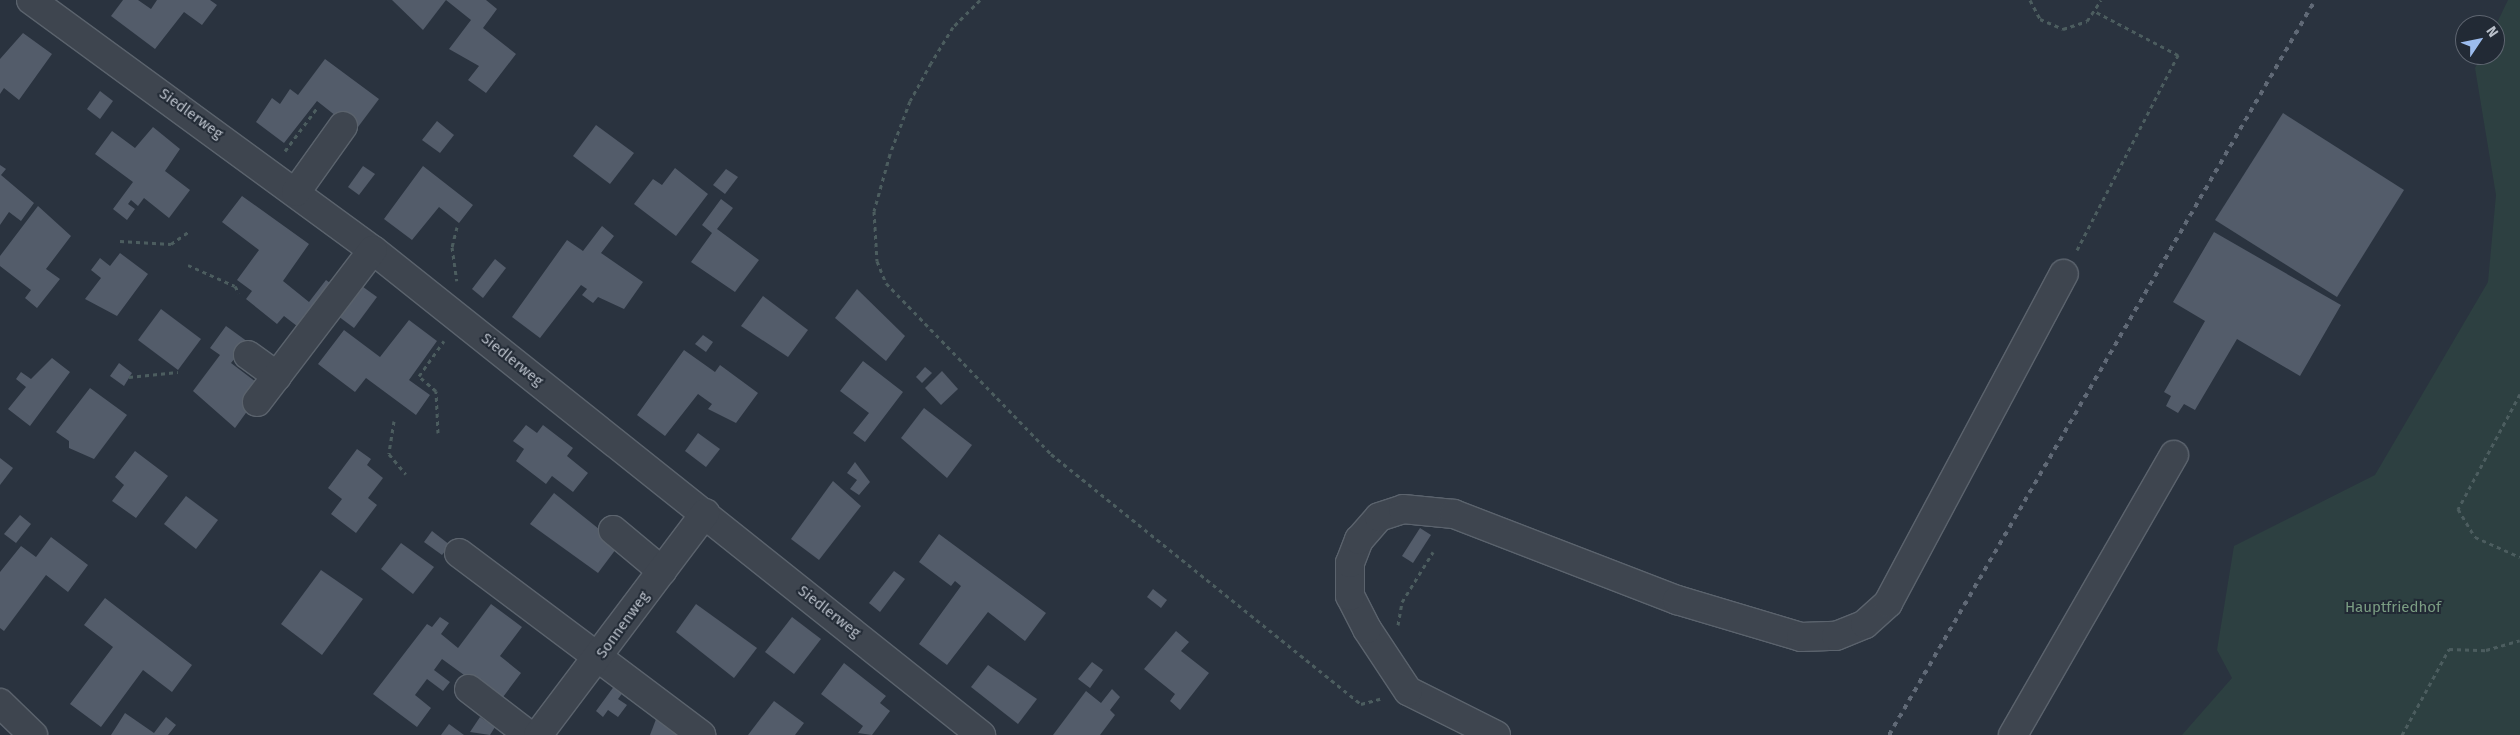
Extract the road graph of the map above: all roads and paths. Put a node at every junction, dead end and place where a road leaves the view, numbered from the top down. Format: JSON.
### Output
{"nodes":[{"id":1,"x":32,"y":0,"type":"edge"},
{"id":2,"x":980,"y":0,"type":"edge"},
{"id":3,"x":2030,"y":0,"type":"edge"},
{"id":4,"x":2101,"y":0,"type":"edge"},
{"id":5,"x":2096,"y":12,"type":"junction"},
{"id":6,"x":317,"y":108,"type":"dead end"},
{"id":7,"x":343,"y":126,"type":"dead end"},
{"id":8,"x":269,"y":171,"type":"junction"},
{"id":9,"x":296,"y":192,"type":"junction"},
{"id":10,"x":457,"y":227,"type":"dead end"},
{"id":11,"x":188,"y":232,"type":"dead end"},
{"id":12,"x":120,"y":241,"type":"dead end"},
{"id":13,"x":373,"y":250,"type":"junction"},
{"id":14,"x":188,"y":265,"type":"dead end"},
{"id":15,"x":2064,"y":274,"type":"joint"},
{"id":16,"x":460,"y":288,"type":"dead end"},
{"id":17,"x":239,"y":293,"type":"dead end"},
{"id":18,"x":460,"y":318,"type":"junction"},
{"id":19,"x":248,"y":355,"type":"dead end"},
{"id":20,"x":178,"y":372,"type":"dead end"},
{"id":21,"x":277,"y":376,"type":"junction"},
{"id":22,"x":129,"y":377,"type":"dead end"},
{"id":23,"x":2520,"y":394,"type":"edge"},
{"id":24,"x":258,"y":402,"type":"dead end"},
{"id":25,"x":394,"y":421,"type":"dead end"},
{"id":26,"x":438,"y":433,"type":"dead end"},
{"id":27,"x":2174,"y":455,"type":"dead end"},
{"id":28,"x":406,"y":474,"type":"dead end"},
{"id":29,"x":705,"y":513,"type":"junction"},
{"id":30,"x":613,"y":530,"type":"dead end"},
{"id":31,"x":1433,"y":552,"type":"dead end"},
{"id":32,"x":459,"y":554,"type":"dead end"},
{"id":33,"x":2520,"y":557,"type":"edge"},
{"id":34,"x":662,"y":571,"type":"junction"},
{"id":35,"x":1400,"y":631,"type":"dead end"},
{"id":36,"x":2520,"y":640,"type":"edge"},
{"id":37,"x":598,"y":659,"type":"junction"},
{"id":38,"x":469,"y":689,"type":"dead end"},
{"id":39,"x":1408,"y":691,"type":"junction"},
{"id":40,"x":0,"y":703,"type":"edge"},
{"id":41,"x":32,"y":735,"type":"edge"},
{"id":42,"x":529,"y":735,"type":"edge"},
{"id":43,"x":538,"y":735,"type":"edge"},
{"id":44,"x":701,"y":735,"type":"edge"},
{"id":45,"x":981,"y":735,"type":"edge"},
{"id":46,"x":1496,"y":735,"type":"edge"},
{"id":47,"x":2013,"y":735,"type":"edge"},
{"id":48,"x":2402,"y":735,"type":"edge"}],
"edges":[{"from":1,"to":8,"type":"street","name":"Siedlerweg"},
{"from":2,"to":39,"type":"path"},
{"from":3,"to":5,"type":"path"},
{"from":4,"to":5,"type":"path"},
{"from":5,"to":15,"type":"path"},
{"from":6,"to":8,"type":"path"},
{"from":7,"to":9,"type":"street"},
{"from":8,"to":9,"type":"street","name":"Siedlerweg"},
{"from":9,"to":13,"type":"street","name":"Siedlerweg"},
{"from":10,"to":16,"type":"path"},
{"from":11,"to":12,"type":"path"},
{"from":13,"to":18,"type":"street","name":"Siedlerweg"},
{"from":13,"to":21,"type":"street"},
{"from":14,"to":17,"type":"path"},
{"from":15,"to":39,"type":"street"},
{"from":18,"to":26,"type":"path"},
{"from":18,"to":29,"type":"street","name":"Siedlerweg"},
{"from":19,"to":21,"type":"street"},
{"from":20,"to":22,"type":"path"},
{"from":21,"to":24,"type":"street"},
{"from":23,"to":33,"type":"path"},
{"from":25,"to":28,"type":"path"},
{"from":27,"to":47,"type":"street"},
{"from":29,"to":34,"type":"street","name":"Sonnenweg"},
{"from":29,"to":45,"type":"street","name":"Siedlerweg"},
{"from":30,"to":34,"type":"street"},
{"from":31,"to":35,"type":"path"},
{"from":32,"to":37,"type":"street"},
{"from":34,"to":37,"type":"street","name":"Sonnenweg"},
{"from":36,"to":48,"type":"path"},
{"from":37,"to":43,"type":"street","name":"Sonnenweg"},
{"from":37,"to":44,"type":"street"},
{"from":38,"to":42,"type":"street"},
{"from":39,"to":46,"type":"street"},
{"from":40,"to":41,"type":"street"}]}
